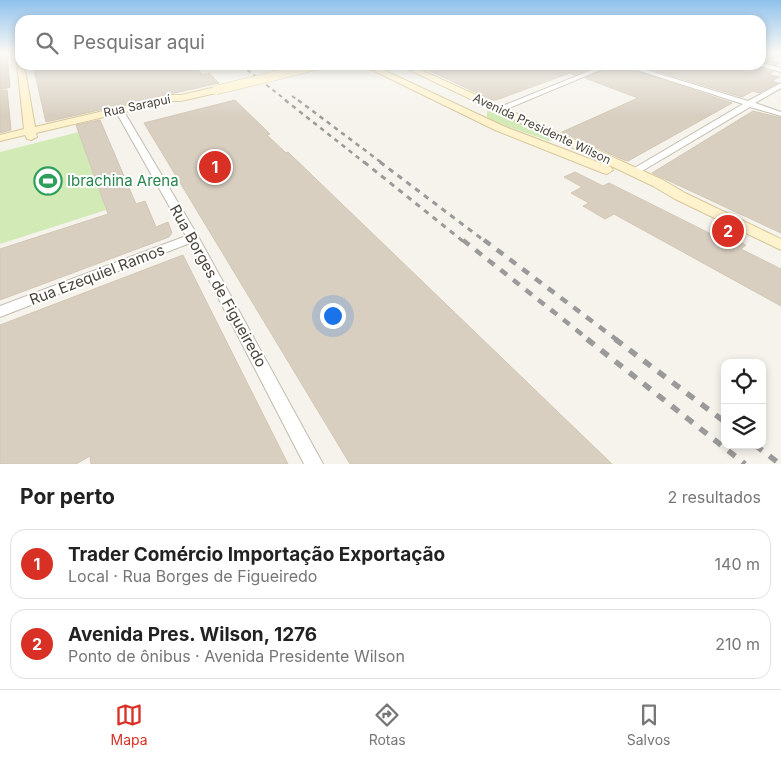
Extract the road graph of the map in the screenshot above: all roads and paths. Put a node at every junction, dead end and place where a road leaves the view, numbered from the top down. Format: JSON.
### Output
{"nodes":[{"id":1,"x":22,"y":74,"type":"edge"},
{"id":2,"x":283,"y":74,"type":"edge"},
{"id":3,"x":385,"y":74,"type":"edge"},
{"id":4,"x":425,"y":74,"type":"edge"},
{"id":5,"x":587,"y":74,"type":"edge"},
{"id":6,"x":652,"y":74,"type":"edge"},
{"id":7,"x":781,"y":85,"type":"edge"},
{"id":8,"x":750,"y":104,"type":"junction"},
{"id":9,"x":499,"y":108,"type":"junction"},
{"id":10,"x":121,"y":112,"type":"junction"},
{"id":11,"x":481,"y":114,"type":"junction"},
{"id":12,"x":781,"y":114,"type":"edge"},
{"id":13,"x":31,"y":134,"type":"junction"},
{"id":14,"x":0,"y":138,"type":"edge"},
{"id":15,"x":0,"y":144,"type":"edge"},
{"id":16,"x":634,"y":172,"type":"junction"},
{"id":17,"x":680,"y":196,"type":"junction"},
{"id":18,"x":193,"y":238,"type":"junction"},
{"id":19,"x":781,"y":245,"type":"edge"},
{"id":20,"x":0,"y":312,"type":"edge"},
{"id":21,"x":314,"y":464,"type":"edge"}],
"edges":[{"from":1,"to":13,"type":"main road"},
{"from":2,"to":10,"type":"main road","name":"Rua Sarapuí","bridge":true},
{"from":3,"to":11,"type":"main road","name":"Avenida Presidente Wilson"},
{"from":4,"to":9,"type":"main road","name":"Avenida Presidente Wilson"},
{"from":5,"to":9,"type":"street"},
{"from":6,"to":8,"type":"street"},
{"from":7,"to":8,"type":"street"},
{"from":8,"to":12,"type":"street"},
{"from":8,"to":16,"type":"street"},
{"from":9,"to":11,"type":"main road"},
{"from":9,"to":16,"type":"main road","name":"Avenida Presidente Wilson"},
{"from":10,"to":13,"type":"main road","name":"Rua Sarapuí"},
{"from":10,"to":18,"type":"street","name":"Rua Borges de Figueiredo"},
{"from":11,"to":17,"type":"main road","name":"Avenida Presidente Wilson"},
{"from":13,"to":14,"type":"main road","name":"Rua Sarapuí"},
{"from":13,"to":15,"type":"main road","name":"Rua Sarapuí"},
{"from":16,"to":17,"type":"main road","name":"Avenida Presidente Wilson"},
{"from":17,"to":19,"type":"main road","name":"Avenida Presidente Wilson"},
{"from":18,"to":20,"type":"street","name":"Rua Ezequiel Ramos"},
{"from":18,"to":21,"type":"street","name":"Rua Borges de Figueiredo"}]}
